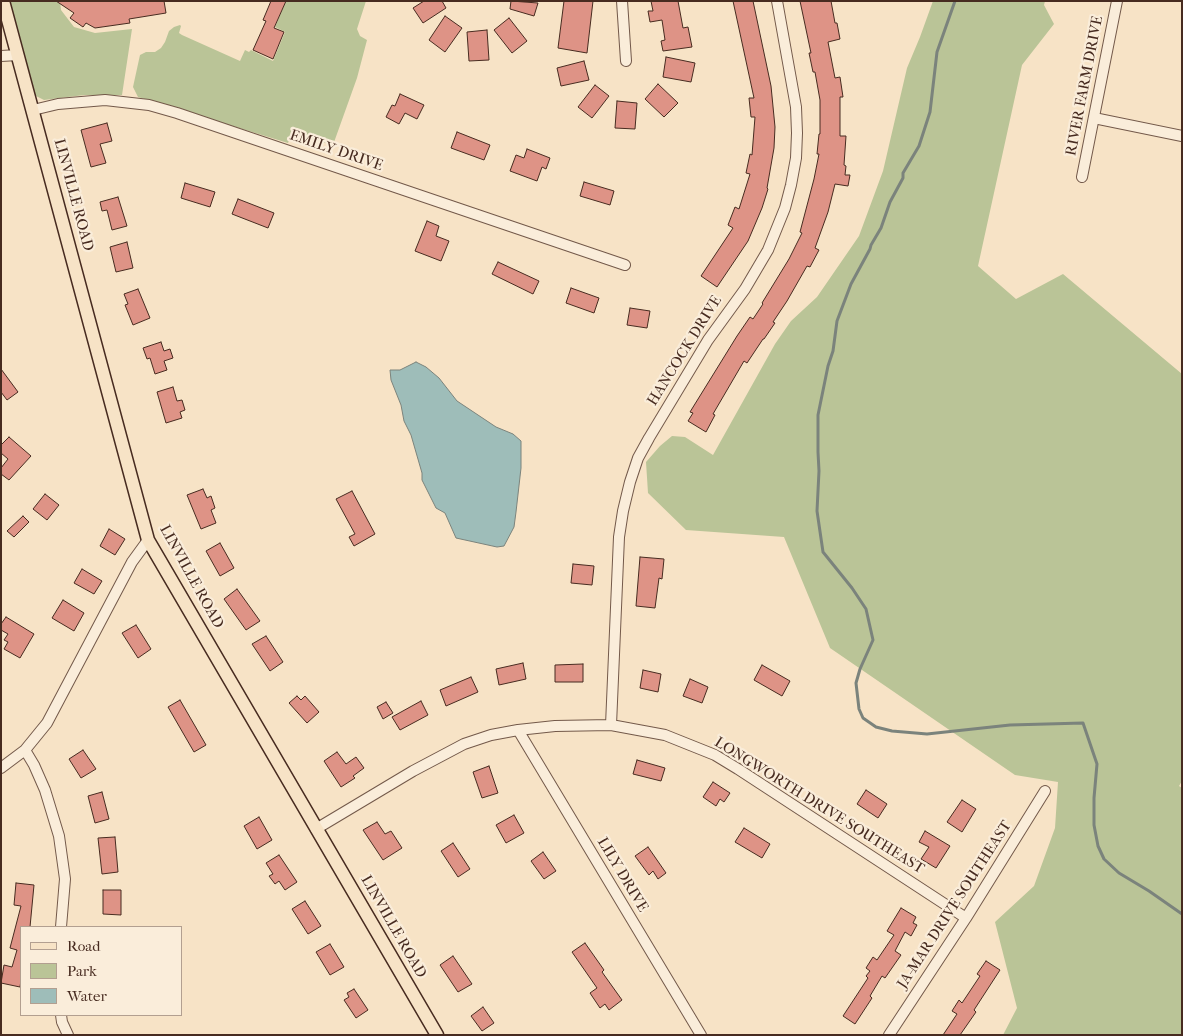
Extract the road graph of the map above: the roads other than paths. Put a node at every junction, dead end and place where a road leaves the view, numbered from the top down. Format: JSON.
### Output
{"nodes":[{"id":1,"x":3,"y":1,"type":"edge"},
{"id":2,"x":622,"y":1,"type":"edge"},
{"id":3,"x":777,"y":1,"type":"edge"},
{"id":4,"x":1117,"y":1,"type":"edge"},
{"id":5,"x":18,"y":55,"type":"junction"},
{"id":6,"x":1,"y":56,"type":"edge"},
{"id":7,"x":626,"y":61,"type":"dead end"},
{"id":8,"x":33,"y":110,"type":"junction"},
{"id":9,"x":1094,"y":118,"type":"junction"},
{"id":10,"x":1182,"y":136,"type":"edge"},
{"id":11,"x":1082,"y":178,"type":"dead end"},
{"id":12,"x":625,"y":265,"type":"dead end"},
{"id":13,"x":148,"y":540,"type":"junction"},
{"id":14,"x":611,"y":725,"type":"junction"},
{"id":15,"x":518,"y":730,"type":"junction"},
{"id":16,"x":25,"y":750,"type":"junction"},
{"id":17,"x":1,"y":768,"type":"edge"},
{"id":18,"x":1045,"y":791,"type":"dead end"},
{"id":19,"x":316,"y":829,"type":"junction"},
{"id":20,"x":966,"y":918,"type":"junction"},
{"id":21,"x":61,"y":926,"type":"edge"},
{"id":22,"x":61,"y":1016,"type":"edge"},
{"id":23,"x":68,"y":1035,"type":"edge"},
{"id":24,"x":437,"y":1035,"type":"edge"},
{"id":25,"x":701,"y":1035,"type":"edge"},
{"id":26,"x":889,"y":1035,"type":"edge"}],
"edges":[{"from":1,"to":5,"type":"main road","name":"LINVILLE ROAD"},
{"from":2,"to":7,"type":"street"},
{"from":3,"to":14,"type":"street","name":"HANCOCK DRIVE"},
{"from":4,"to":9,"type":"street","name":"RIVER FARM DRIVE"},
{"from":5,"to":6,"type":"street"},
{"from":5,"to":8,"type":"main road","name":"LINVILLE ROAD"},
{"from":8,"to":12,"type":"street","name":"EMILY DRIVE"},
{"from":8,"to":13,"type":"main road","name":"LINVILLE ROAD"},
{"from":9,"to":10,"type":"street"},
{"from":9,"to":11,"type":"street","name":"RIVER FARM DRIVE"},
{"from":13,"to":16,"type":"street"},
{"from":13,"to":19,"type":"main road","name":"LINVILLE ROAD"},
{"from":14,"to":15,"type":"street","name":"LONGWORTH DRIVE SOUTHEAST"},
{"from":14,"to":20,"type":"street","name":"LONGWORTH DRIVE SOUTHEAST"},
{"from":15,"to":19,"type":"street","name":"LONGWORTH DRIVE SOUTHEAST"},
{"from":15,"to":25,"type":"street","name":"LILY DRIVE"},
{"from":16,"to":17,"type":"street"},
{"from":16,"to":21,"type":"street"},
{"from":18,"to":20,"type":"street","name":"JA-MAR DRIVE SOUTHEAST"},
{"from":19,"to":24,"type":"main road","name":"LINVILLE ROAD"},
{"from":20,"to":26,"type":"street","name":"JA-MAR DRIVE SOUTHEAST"},
{"from":22,"to":23,"type":"street"}]}
